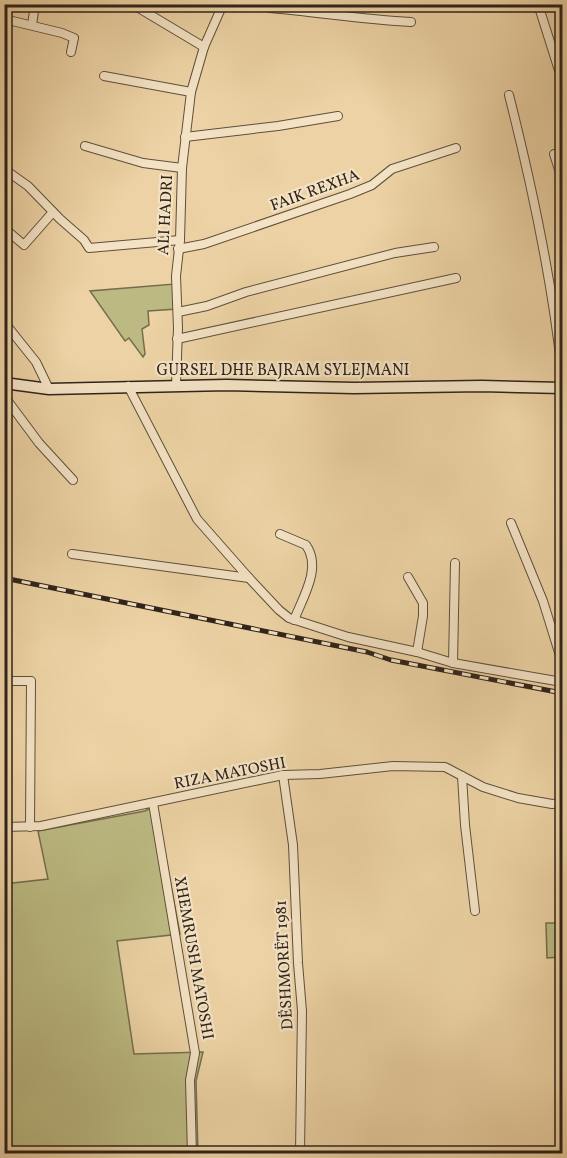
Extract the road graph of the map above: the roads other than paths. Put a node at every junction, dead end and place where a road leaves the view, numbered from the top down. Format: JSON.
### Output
{"nodes":[{"id":1,"x":35,"y":4,"type":"edge"},
{"id":2,"x":132,"y":4,"type":"edge"},
{"id":3,"x":223,"y":4,"type":"edge"},
{"id":4,"x":260,"y":4,"type":"edge"},
{"id":5,"x":538,"y":4,"type":"edge"},
{"id":6,"x":543,"y":4,"type":"edge"},
{"id":7,"x":562,"y":7,"type":"edge"},
{"id":8,"x":4,"y":20,"type":"edge"},
{"id":9,"x":411,"y":22,"type":"dead end"},
{"id":10,"x":32,"y":25,"type":"junction"},
{"id":11,"x":204,"y":47,"type":"junction"},
{"id":12,"x":71,"y":52,"type":"dead end"},
{"id":13,"x":104,"y":76,"type":"dead end"},
{"id":14,"x":562,"y":80,"type":"edge"},
{"id":15,"x":191,"y":92,"type":"junction"},
{"id":16,"x":509,"y":95,"type":"dead end"},
{"id":17,"x":338,"y":116,"type":"dead end"},
{"id":18,"x":185,"y":136,"type":"junction"},
{"id":19,"x":84,"y":146,"type":"dead end"},
{"id":20,"x":456,"y":148,"type":"dead end"},
{"id":21,"x":554,"y":154,"type":"dead end"},
{"id":22,"x":182,"y":168,"type":"junction"},
{"id":23,"x":4,"y":169,"type":"edge"},
{"id":24,"x":562,"y":178,"type":"edge"},
{"id":25,"x":53,"y":212,"type":"junction"},
{"id":26,"x":4,"y":228,"type":"edge"},
{"id":27,"x":180,"y":240,"type":"junction"},
{"id":28,"x":434,"y":247,"type":"dead end"},
{"id":29,"x":178,"y":249,"type":"junction"},
{"id":30,"x":456,"y":278,"type":"dead end"},
{"id":31,"x":178,"y":312,"type":"junction"},
{"id":32,"x":4,"y":322,"type":"edge"},
{"id":33,"x":177,"y":339,"type":"junction"},
{"id":34,"x":562,"y":373,"type":"edge"},
{"id":35,"x":4,"y":383,"type":"edge"},
{"id":36,"x":128,"y":386,"type":"junction"},
{"id":37,"x":176,"y":386,"type":"junction"},
{"id":38,"x":562,"y":388,"type":"edge"},
{"id":39,"x":50,"y":389,"type":"junction"},
{"id":40,"x":4,"y":396,"type":"edge"},
{"id":41,"x":73,"y":480,"type":"dead end"},
{"id":42,"x":511,"y":523,"type":"dead end"},
{"id":43,"x":280,"y":534,"type":"dead end"},
{"id":44,"x":72,"y":554,"type":"dead end"},
{"id":45,"x":454,"y":563,"type":"dead end"},
{"id":46,"x":408,"y":577,"type":"dead end"},
{"id":47,"x":249,"y":578,"type":"junction"},
{"id":48,"x":294,"y":620,"type":"junction"},
{"id":49,"x":417,"y":652,"type":"junction"},
{"id":50,"x":562,"y":662,"type":"edge"},
{"id":51,"x":453,"y":663,"type":"junction"},
{"id":52,"x":13,"y":681,"type":"dead end"},
{"id":53,"x":562,"y":682,"type":"edge"},
{"id":54,"x":283,"y":775,"type":"junction"},
{"id":55,"x":462,"y":776,"type":"junction"},
{"id":56,"x":562,"y":803,"type":"edge"},
{"id":57,"x":153,"y":804,"type":"junction"},
{"id":58,"x":4,"y":827,"type":"edge"},
{"id":59,"x":30,"y":827,"type":"junction"},
{"id":60,"x":475,"y":911,"type":"dead end"},
{"id":61,"x":192,"y":1154,"type":"edge"},
{"id":62,"x":300,"y":1154,"type":"edge"}],
"edges":[{"from":1,"to":10,"type":"street"},
{"from":2,"to":11,"type":"street"},
{"from":3,"to":11,"type":"street","name":"ALI HADRI"},
{"from":4,"to":9,"type":"street"},
{"from":5,"to":14,"type":"street"},
{"from":6,"to":7,"type":"street"},
{"from":8,"to":10,"type":"street"},
{"from":10,"to":12,"type":"street"},
{"from":11,"to":15,"type":"street","name":"ALI HADRI"},
{"from":13,"to":15,"type":"street"},
{"from":15,"to":18,"type":"street","name":"ALI HADRI"},
{"from":16,"to":34,"type":"street"},
{"from":17,"to":18,"type":"street"},
{"from":18,"to":22,"type":"street","name":"ALI HADRI"},
{"from":19,"to":22,"type":"street"},
{"from":20,"to":29,"type":"street","name":"FAIK REXHA"},
{"from":21,"to":24,"type":"street"},
{"from":22,"to":27,"type":"street","name":"ALI HADRI"},
{"from":23,"to":25,"type":"street"},
{"from":25,"to":26,"type":"street"},
{"from":25,"to":27,"type":"street"},
{"from":27,"to":29,"type":"street","name":"ALI HADRI"},
{"from":28,"to":31,"type":"street"},
{"from":29,"to":31,"type":"street","name":"ALI HADRI"},
{"from":30,"to":33,"type":"street"},
{"from":31,"to":33,"type":"street","name":"ALI HADRI"},
{"from":32,"to":39,"type":"street"},
{"from":33,"to":37,"type":"street","name":"ALI HADRI"},
{"from":35,"to":39,"type":"street","name":"GURSEL DHE BAJRAM SYLEJMANI"},
{"from":36,"to":37,"type":"street","name":"GURSEL DHE BAJRAM SYLEJMANI"},
{"from":36,"to":39,"type":"street","name":"GURSEL DHE BAJRAM SYLEJMANI"},
{"from":36,"to":47,"type":"street"},
{"from":37,"to":38,"type":"street","name":"GURSEL DHE BAJRAM SYLEJMANI"},
{"from":40,"to":41,"type":"street"},
{"from":42,"to":50,"type":"street"},
{"from":43,"to":48,"type":"street"},
{"from":44,"to":47,"type":"street"},
{"from":45,"to":51,"type":"street"},
{"from":46,"to":49,"type":"street"},
{"from":47,"to":48,"type":"street"},
{"from":48,"to":49,"type":"street"},
{"from":49,"to":51,"type":"street"},
{"from":51,"to":53,"type":"street"},
{"from":52,"to":59,"type":"street"},
{"from":54,"to":55,"type":"street","name":"RIZA MATOSHI"},
{"from":54,"to":57,"type":"street","name":"RIZA MATOSHI"},
{"from":54,"to":62,"type":"street","name":"DËSHMORËT 1981"},
{"from":55,"to":56,"type":"street","name":"RIZA MATOSHI"},
{"from":55,"to":60,"type":"street"},
{"from":57,"to":59,"type":"street","name":"RIZA MATOSHI"},
{"from":57,"to":61,"type":"street","name":"XHEMRUSH MATOSHI"},
{"from":58,"to":59,"type":"street","name":"RIZA MATOSHI"}]}
